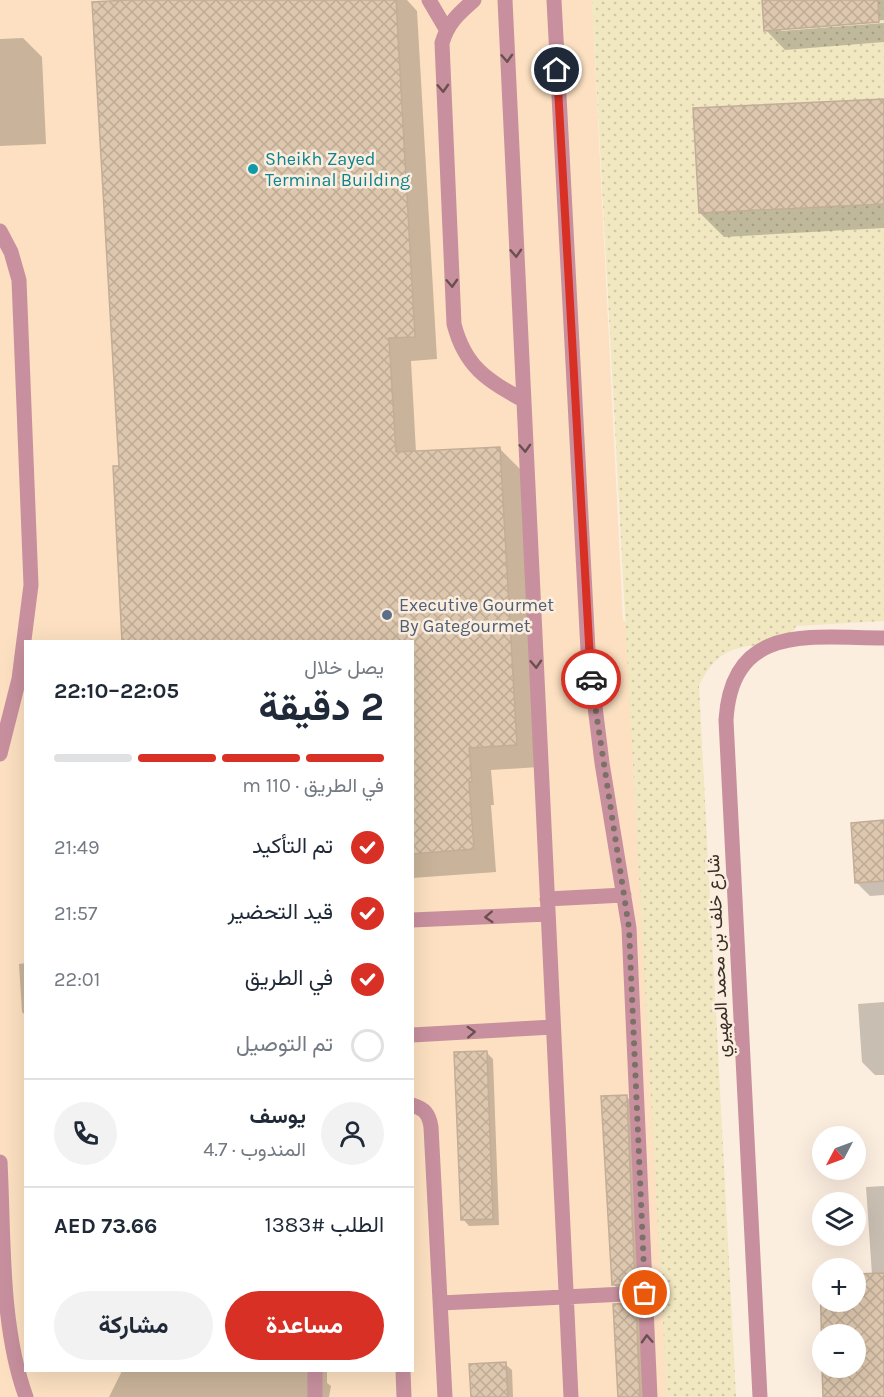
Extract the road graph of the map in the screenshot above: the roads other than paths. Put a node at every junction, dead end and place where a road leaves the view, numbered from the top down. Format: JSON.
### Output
{"nodes":[{"id":1,"x":429,"y":0,"type":"edge"},
{"id":2,"x":474,"y":0,"type":"edge"},
{"id":3,"x":504,"y":0,"type":"edge"},
{"id":4,"x":554,"y":0,"type":"edge"},
{"id":5,"x":446,"y":29,"type":"junction"},
{"id":6,"x":0,"y":231,"type":"edge"},
{"id":7,"x":523,"y":400,"type":"junction"},
{"id":8,"x":884,"y":638,"type":"edge"},
{"id":9,"x":26,"y":640,"type":"edge"},
{"id":10,"x":24,"y":650,"type":"edge"},
{"id":11,"x":0,"y":754,"type":"edge"},
{"id":12,"x":624,"y":895,"type":"junction"},
{"id":13,"x":547,"y":899,"type":"junction"},
{"id":14,"x":548,"y":914,"type":"junction"},
{"id":15,"x":414,"y":920,"type":"edge"},
{"id":16,"x":553,"y":1027,"type":"junction"},
{"id":17,"x":414,"y":1035,"type":"edge"},
{"id":18,"x":414,"y":1106,"type":"edge"},
{"id":19,"x":0,"y":1162,"type":"edge"},
{"id":20,"x":645,"y":1293,"type":"junction"},
{"id":21,"x":566,"y":1297,"type":"junction"},
{"id":22,"x":441,"y":1303,"type":"junction"},
{"id":23,"x":315,"y":1372,"type":"edge"},
{"id":24,"x":403,"y":1372,"type":"edge"},
{"id":25,"x":26,"y":1397,"type":"edge"},
{"id":26,"x":315,"y":1397,"type":"edge"},
{"id":27,"x":404,"y":1397,"type":"edge"},
{"id":28,"x":445,"y":1397,"type":"edge"},
{"id":29,"x":571,"y":1397,"type":"edge"},
{"id":30,"x":650,"y":1397,"type":"edge"},
{"id":31,"x":760,"y":1397,"type":"edge"}],
"edges":[{"from":1,"to":5,"type":"street"},
{"from":2,"to":5,"type":"street"},
{"from":3,"to":7,"type":"street","one_way":true},
{"from":4,"to":12,"type":"street"},
{"from":5,"to":7,"type":"street","one_way":true},
{"from":6,"to":9,"type":"street"},
{"from":7,"to":13,"type":"street","one_way":true},
{"from":8,"to":31,"type":"street","name":"شارع خلف بن محمد المهيري"},
{"from":10,"to":11,"type":"street"},
{"from":12,"to":13,"type":"street"},
{"from":12,"to":20,"type":"street"},
{"from":13,"to":14,"type":"street"},
{"from":14,"to":15,"type":"street","one_way":true},
{"from":14,"to":16,"type":"street"},
{"from":17,"to":16,"type":"street","one_way":true},
{"from":16,"to":21,"type":"street"},
{"from":18,"to":22,"type":"street"},
{"from":19,"to":25,"type":"street"},
{"from":20,"to":21,"type":"street"},
{"from":30,"to":20,"type":"street","one_way":true},
{"from":21,"to":22,"type":"street"},
{"from":21,"to":29,"type":"street"},
{"from":22,"to":28,"type":"street"},
{"from":23,"to":26,"type":"street"},
{"from":24,"to":27,"type":"street"}]}
